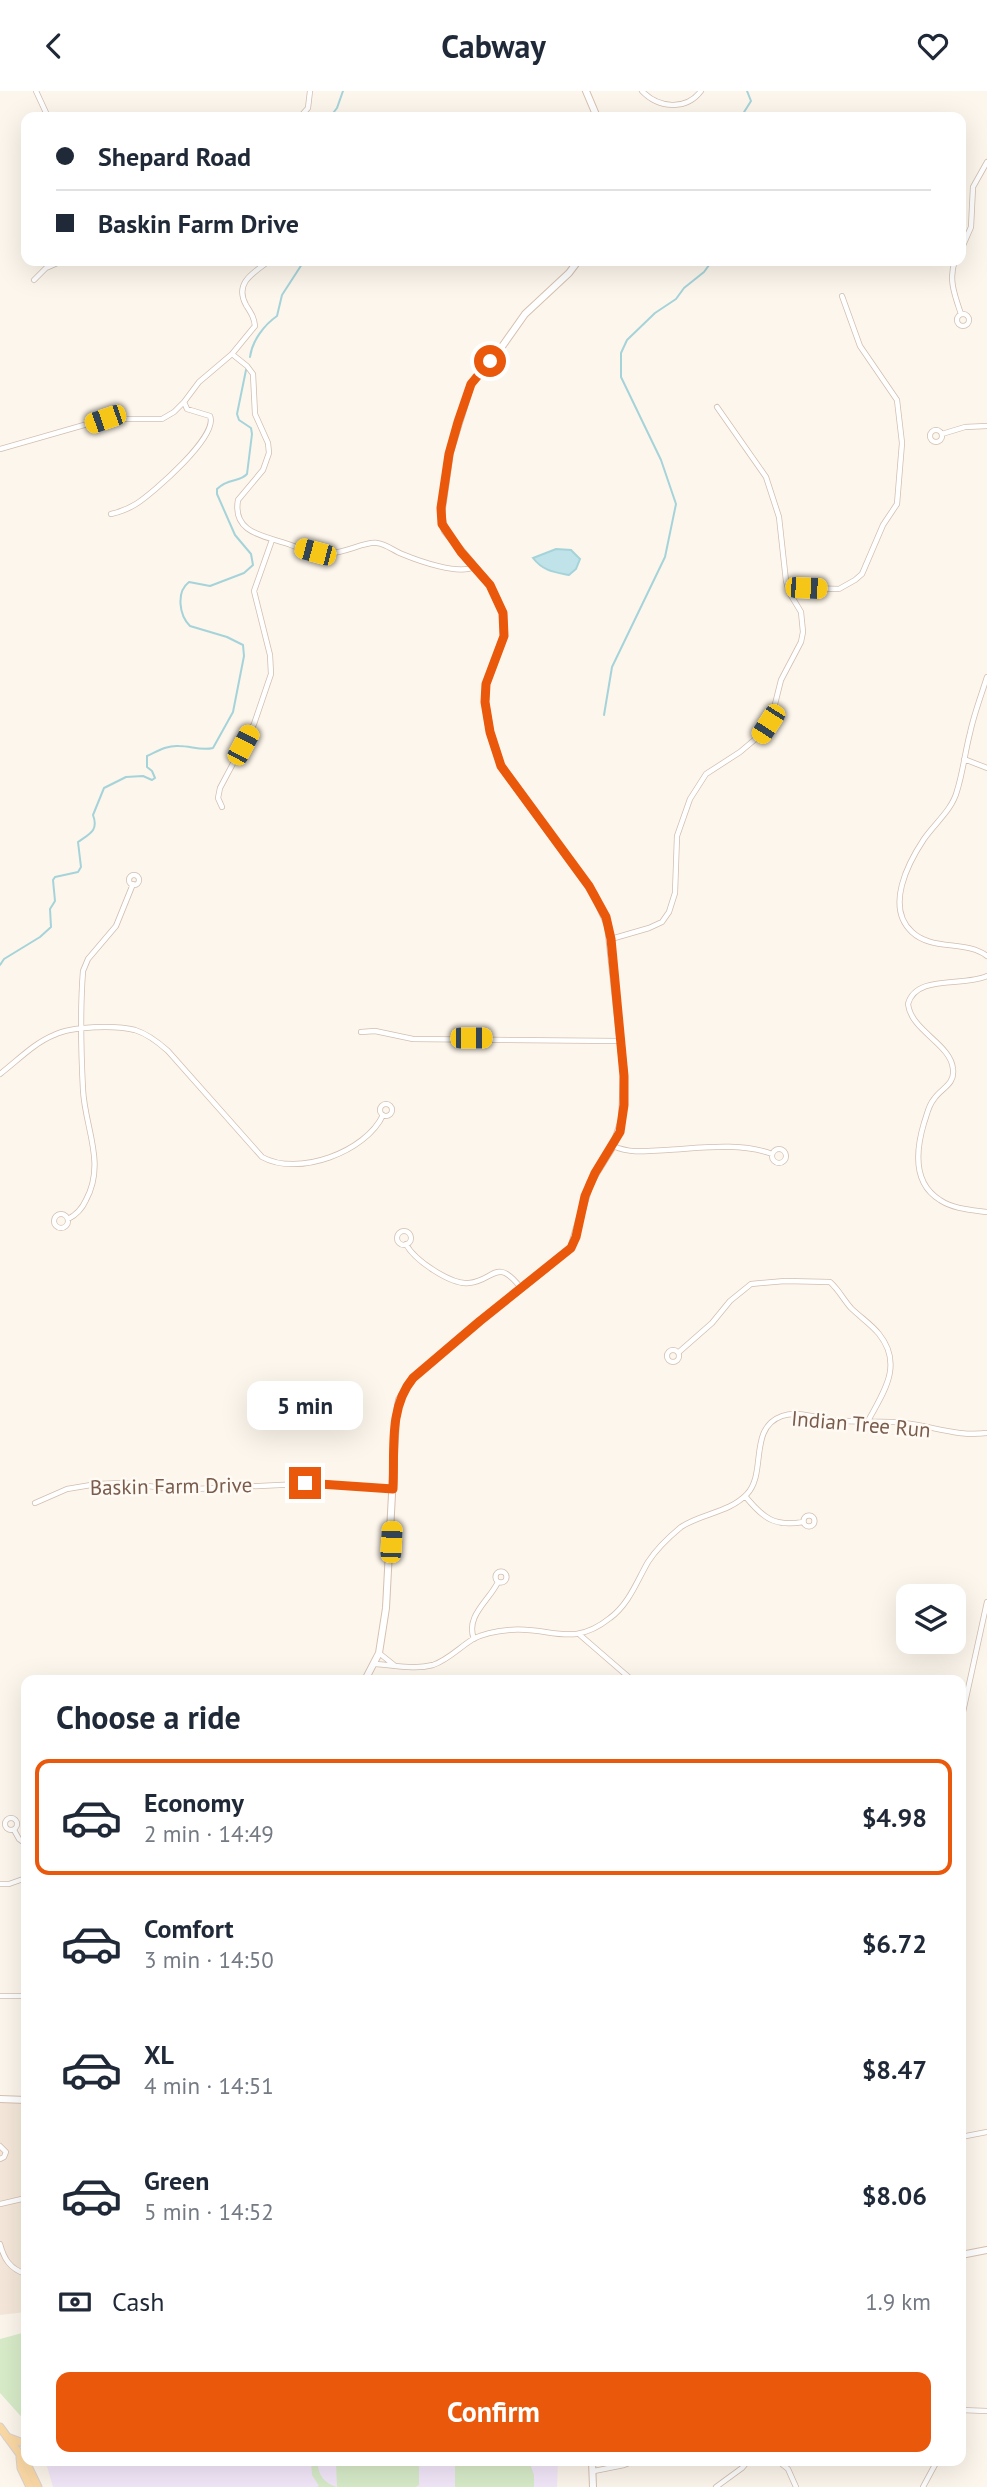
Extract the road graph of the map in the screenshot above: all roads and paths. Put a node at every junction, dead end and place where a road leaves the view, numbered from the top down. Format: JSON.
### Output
{"nodes":[{"id":1,"x":36,"y":91,"type":"edge"},
{"id":2,"x":310,"y":91,"type":"edge"},
{"id":3,"x":586,"y":91,"type":"edge"},
{"id":4,"x":642,"y":91,"type":"edge"},
{"id":5,"x":701,"y":91,"type":"edge"},
{"id":6,"x":46,"y":112,"type":"edge"},
{"id":7,"x":304,"y":112,"type":"edge"},
{"id":8,"x":595,"y":112,"type":"edge"},
{"id":9,"x":987,"y":162,"type":"edge"},
{"id":10,"x":966,"y":238,"type":"edge"},
{"id":11,"x":51,"y":266,"type":"edge"},
{"id":12,"x":263,"y":266,"type":"edge"},
{"id":13,"x":574,"y":266,"type":"edge"},
{"id":14,"x":954,"y":266,"type":"edge"},
{"id":15,"x":34,"y":280,"type":"dead end"},
{"id":16,"x":842,"y":296,"type":"dead end"},
{"id":17,"x":961,"y":314,"type":"dead end"},
{"id":18,"x":232,"y":354,"type":"junction"},
{"id":19,"x":184,"y":402,"type":"junction"},
{"id":20,"x":717,"y":407,"type":"dead end"},
{"id":21,"x":987,"y":426,"type":"edge"},
{"id":22,"x":942,"y":434,"type":"dead end"},
{"id":23,"x":0,"y":449,"type":"edge"},
{"id":24,"x":110,"y":514,"type":"dead end"},
{"id":25,"x":272,"y":540,"type":"junction"},
{"id":26,"x":474,"y":567,"type":"junction"},
{"id":27,"x":789,"y":592,"type":"junction"},
{"id":28,"x":987,"y":677,"type":"edge"},
{"id":29,"x":964,"y":759,"type":"junction"},
{"id":30,"x":987,"y":768,"type":"edge"},
{"id":31,"x":222,"y":807,"type":"dead end"},
{"id":32,"x":133,"y":884,"type":"dead end"},
{"id":33,"x":611,"y":939,"type":"junction"},
{"id":34,"x":987,"y":956,"type":"edge"},
{"id":35,"x":987,"y":976,"type":"edge"},
{"id":36,"x":83,"y":1028,"type":"junction"},
{"id":37,"x":360,"y":1032,"type":"dead end"},
{"id":38,"x":620,"y":1041,"type":"junction"},
{"id":39,"x":0,"y":1074,"type":"edge"},
{"id":40,"x":383,"y":1115,"type":"dead end"},
{"id":41,"x":613,"y":1146,"type":"junction"},
{"id":42,"x":772,"y":1154,"type":"dead end"},
{"id":43,"x":987,"y":1212,"type":"edge"},
{"id":44,"x":68,"y":1219,"type":"dead end"},
{"id":45,"x":406,"y":1244,"type":"dead end"},
{"id":46,"x":521,"y":1288,"type":"junction"},
{"id":47,"x":679,"y":1352,"type":"dead end"},
{"id":48,"x":868,"y":1421,"type":"junction"},
{"id":49,"x":987,"y":1433,"type":"edge"},
{"id":50,"x":393,"y":1489,"type":"junction"},
{"id":51,"x":745,"y":1496,"type":"junction"},
{"id":52,"x":35,"y":1503,"type":"dead end"},
{"id":53,"x":803,"y":1522,"type":"dead end"},
{"id":54,"x":498,"y":1582,"type":"dead end"},
{"id":55,"x":987,"y":1602,"type":"edge"},
{"id":56,"x":580,"y":1635,"type":"junction"},
{"id":57,"x":474,"y":1639,"type":"junction"},
{"id":58,"x":379,"y":1653,"type":"junction"},
{"id":59,"x":375,"y":1664,"type":"junction"},
{"id":60,"x":394,"y":1665,"type":"junction"},
{"id":61,"x":368,"y":1675,"type":"edge"},
{"id":62,"x":626,"y":1675,"type":"edge"},
{"id":63,"x":966,"y":1698,"type":"edge"},
{"id":64,"x":14,"y":1830,"type":"dead end"},
{"id":65,"x":21,"y":1840,"type":"edge"},
{"id":66,"x":21,"y":1880,"type":"edge"},
{"id":67,"x":0,"y":1884,"type":"edge"},
{"id":68,"x":0,"y":1996,"type":"edge"},
{"id":69,"x":21,"y":1997,"type":"edge"},
{"id":70,"x":0,"y":2099,"type":"edge"},
{"id":71,"x":21,"y":2100,"type":"edge"},
{"id":72,"x":987,"y":2132,"type":"edge"},
{"id":73,"x":966,"y":2136,"type":"edge"},
{"id":74,"x":0,"y":2146,"type":"edge"},
{"id":75,"x":0,"y":2159,"type":"edge"},
{"id":76,"x":21,"y":2199,"type":"edge"},
{"id":77,"x":0,"y":2204,"type":"edge"},
{"id":78,"x":0,"y":2243,"type":"edge"},
{"id":79,"x":987,"y":2250,"type":"edge"},
{"id":80,"x":966,"y":2254,"type":"edge"},
{"id":81,"x":21,"y":2271,"type":"edge"},
{"id":82,"x":966,"y":2410,"type":"edge"},
{"id":83,"x":987,"y":2411,"type":"edge"},
{"id":84,"x":0,"y":2427,"type":"edge"},
{"id":85,"x":7,"y":2436,"type":"junction"},
{"id":86,"x":21,"y":2442,"type":"edge"},
{"id":87,"x":21,"y":2453,"type":"edge"},
{"id":88,"x":21,"y":2466,"type":"edge"},
{"id":89,"x":28,"y":2466,"type":"edge"},
{"id":90,"x":33,"y":2466,"type":"edge"},
{"id":91,"x":593,"y":2466,"type":"edge"},
{"id":92,"x":619,"y":2466,"type":"edge"},
{"id":93,"x":744,"y":2466,"type":"edge"},
{"id":94,"x":784,"y":2466,"type":"edge"},
{"id":95,"x":934,"y":2466,"type":"edge"},
{"id":96,"x":594,"y":2471,"type":"junction"},
{"id":97,"x":31,"y":2473,"type":"junction"},
{"id":98,"x":30,"y":2487,"type":"edge"},
{"id":99,"x":38,"y":2487,"type":"edge"},
{"id":100,"x":593,"y":2487,"type":"edge"},
{"id":101,"x":716,"y":2487,"type":"edge"},
{"id":102,"x":796,"y":2487,"type":"edge"},
{"id":103,"x":923,"y":2487,"type":"edge"}],
"edges":[{"from":1,"to":6,"type":"street"},
{"from":2,"to":7,"type":"street"},
{"from":3,"to":8,"type":"street"},
{"from":4,"to":5,"type":"street"},
{"from":9,"to":10,"type":"street"},
{"from":11,"to":15,"type":"street"},
{"from":12,"to":18,"type":"street"},
{"from":13,"to":26,"type":"street"},
{"from":14,"to":17,"type":"street"},
{"from":16,"to":27,"type":"street"},
{"from":18,"to":19,"type":"street"},
{"from":18,"to":25,"type":"street"},
{"from":19,"to":23,"type":"street"},
{"from":19,"to":24,"type":"street"},
{"from":20,"to":27,"type":"street"},
{"from":21,"to":22,"type":"street"},
{"from":25,"to":26,"type":"street"},
{"from":25,"to":31,"type":"street"},
{"from":26,"to":33,"type":"street"},
{"from":27,"to":33,"type":"street"},
{"from":28,"to":29,"type":"street"},
{"from":29,"to":30,"type":"street"},
{"from":29,"to":34,"type":"street"},
{"from":32,"to":36,"type":"street"},
{"from":33,"to":38,"type":"street"},
{"from":35,"to":43,"type":"street"},
{"from":36,"to":39,"type":"street"},
{"from":36,"to":40,"type":"street"},
{"from":36,"to":44,"type":"street"},
{"from":37,"to":38,"type":"street"},
{"from":38,"to":41,"type":"street"},
{"from":41,"to":42,"type":"street"},
{"from":41,"to":46,"type":"street"},
{"from":45,"to":46,"type":"street"},
{"from":46,"to":50,"type":"street"},
{"from":47,"to":48,"type":"street"},
{"from":48,"to":49,"type":"street","name":"Indian Tree Run"},
{"from":48,"to":51,"type":"street","name":"Indian Tree Run"},
{"from":50,"to":52,"type":"street","name":"Baskin Farm Drive"},
{"from":50,"to":58,"type":"street"},
{"from":51,"to":53,"type":"street"},
{"from":51,"to":56,"type":"street"},
{"from":54,"to":57,"type":"street"},
{"from":55,"to":63,"type":"street"},
{"from":56,"to":57,"type":"street"},
{"from":56,"to":62,"type":"street"},
{"from":57,"to":60,"type":"street"},
{"from":58,"to":59,"type":"street"},
{"from":58,"to":60,"type":"street"},
{"from":59,"to":60,"type":"street"},
{"from":59,"to":61,"type":"street"},
{"from":64,"to":65,"type":"street"},
{"from":66,"to":67,"type":"street"},
{"from":68,"to":69,"type":"street"},
{"from":70,"to":71,"type":"street"},
{"from":72,"to":73,"type":"street"},
{"from":74,"to":75,"type":"street"},
{"from":76,"to":77,"type":"street"},
{"from":78,"to":81,"type":"street"},
{"from":79,"to":80,"type":"street"},
{"from":82,"to":83,"type":"street"},
{"from":84,"to":85,"type":"main road"},
{"from":85,"to":86,"type":"main road"},
{"from":85,"to":87,"type":"main road"},
{"from":88,"to":98,"type":"main road"},
{"from":89,"to":97,"type":"main road"},
{"from":90,"to":97,"type":"main road"},
{"from":91,"to":96,"type":"street"},
{"from":92,"to":96,"type":"street"},
{"from":93,"to":101,"type":"street"},
{"from":94,"to":102,"type":"street"},
{"from":95,"to":103,"type":"street"},
{"from":96,"to":100,"type":"street"},
{"from":97,"to":99,"type":"main road"}]}
